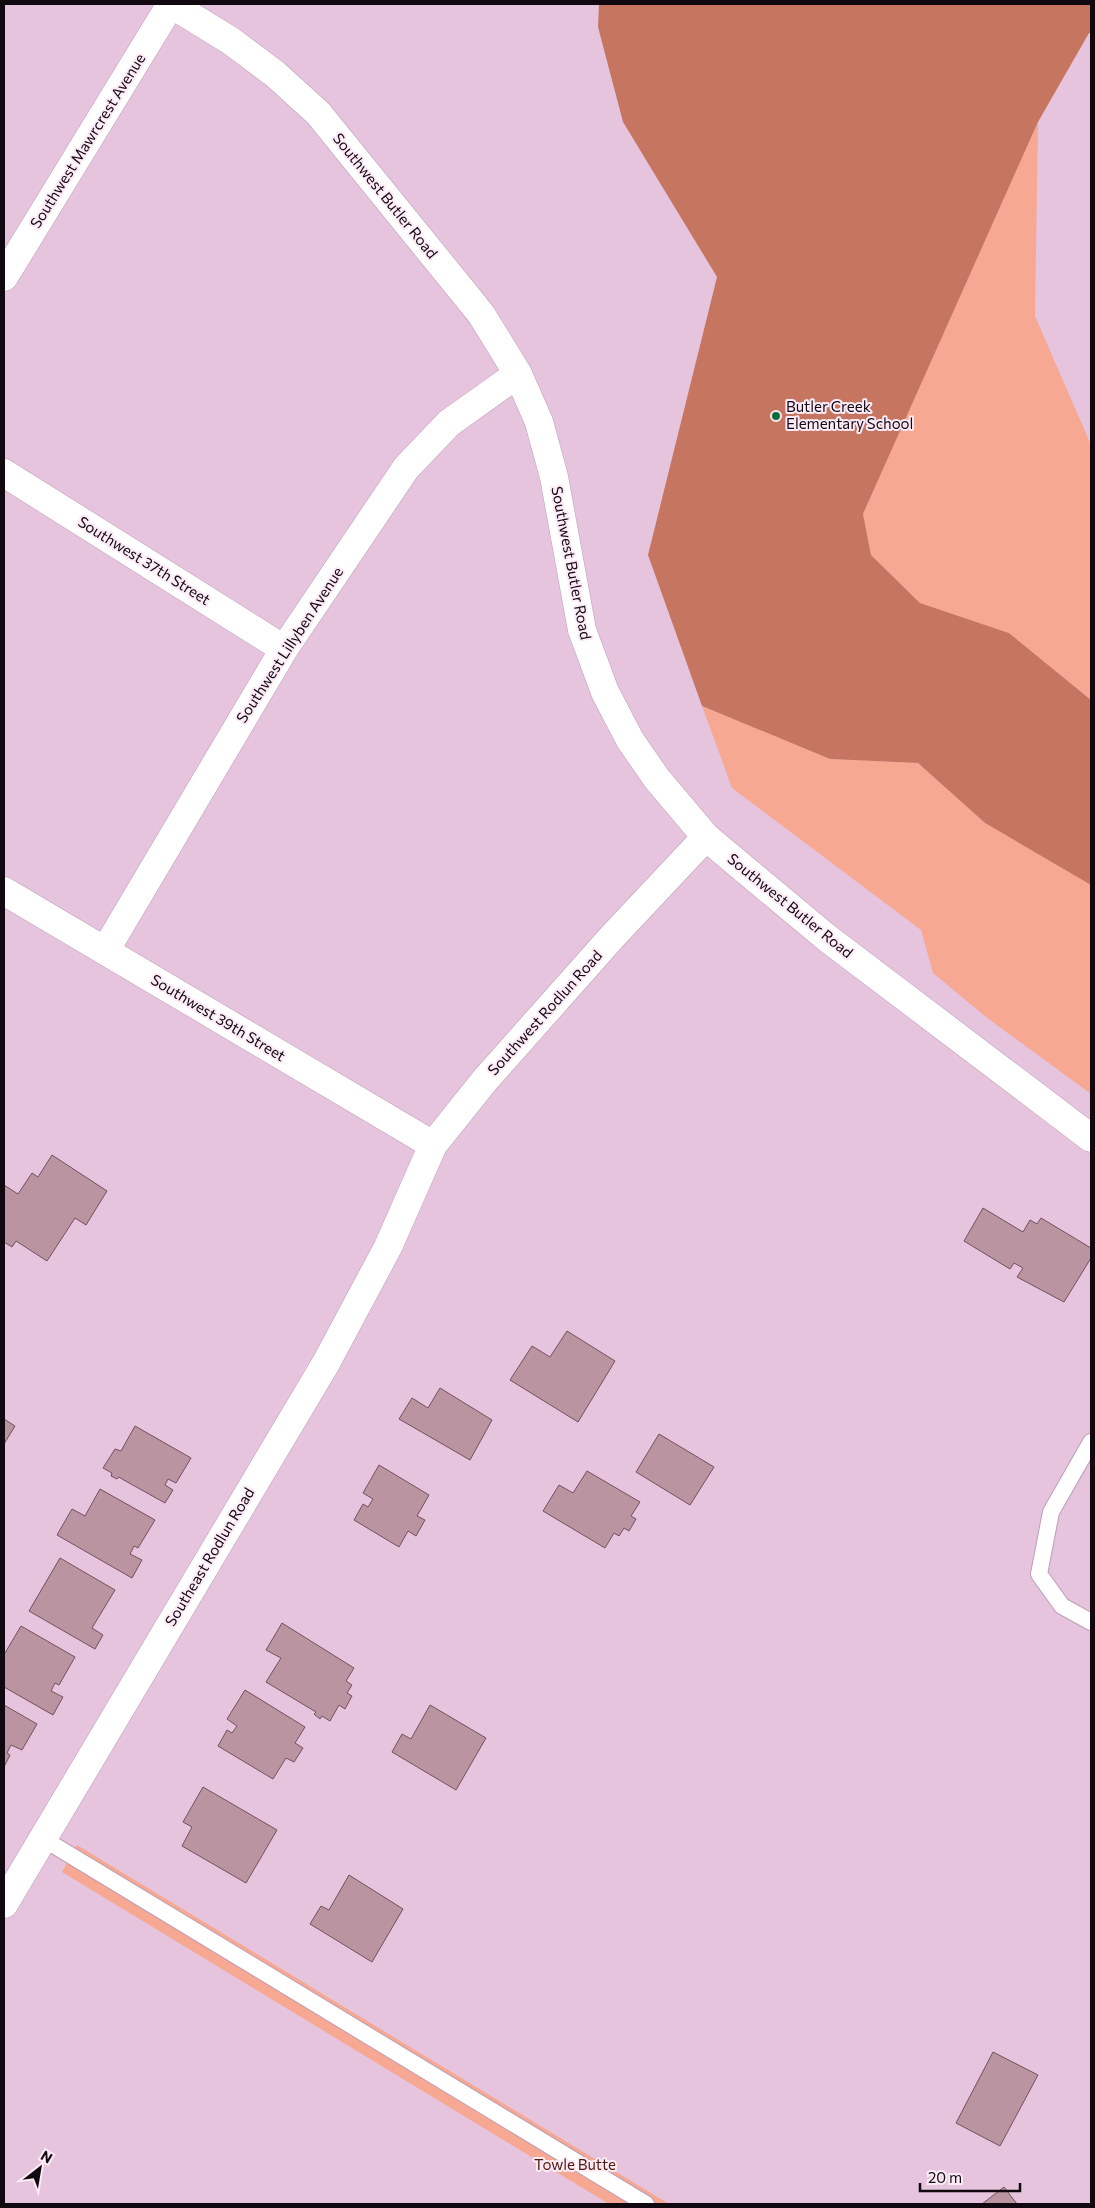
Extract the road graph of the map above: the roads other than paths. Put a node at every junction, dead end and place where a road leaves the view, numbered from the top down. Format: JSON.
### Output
{"nodes":[{"id":1,"x":171,"y":4,"type":"edge"},
{"id":2,"x":4,"y":277,"type":"edge"},
{"id":3,"x":518,"y":374,"type":"junction"},
{"id":4,"x":4,"y":473,"type":"edge"},
{"id":5,"x":284,"y":650,"type":"junction"},
{"id":6,"x":706,"y":837,"type":"junction"},
{"id":7,"x":4,"y":891,"type":"edge"},
{"id":8,"x":105,"y":951,"type":"junction"},
{"id":9,"x":1091,"y":1138,"type":"edge"},
{"id":10,"x":432,"y":1145,"type":"junction"},
{"id":11,"x":407,"y":1206,"type":"joint"},
{"id":12,"x":1091,"y":1442,"type":"edge"},
{"id":13,"x":1091,"y":1622,"type":"edge"},
{"id":14,"x":42,"y":1838,"type":"junction"},
{"id":15,"x":4,"y":1904,"type":"edge"},
{"id":16,"x":646,"y":2204,"type":"edge"}],
"edges":[{"from":1,"to":2,"type":"street","name":"Southwest Mawrcrest Avenue"},
{"from":1,"to":3,"type":"street","name":"Southwest Butler Road"},
{"from":3,"to":5,"type":"street","name":"Southwest Lillyben Avenue"},
{"from":3,"to":6,"type":"street","name":"Southwest Butler Road"},
{"from":4,"to":5,"type":"street","name":"Southwest 37th Street"},
{"from":5,"to":8,"type":"street","name":"Southwest Lillyben Avenue"},
{"from":6,"to":9,"type":"street","name":"Southwest Butler Road"},
{"from":6,"to":10,"type":"street","name":"Southwest Rodlun Road"},
{"from":7,"to":8,"type":"street","name":"Southwest 39th Street"},
{"from":8,"to":10,"type":"street","name":"Southwest 39th Street"},
{"from":10,"to":11,"type":"street","name":"Southwest Rodlun Road"},
{"from":11,"to":14,"type":"street","name":"Southeast Rodlun Road"},
{"from":12,"to":13,"type":"lane"},
{"from":14,"to":15,"type":"street","name":"Southeast Rodlun Road"},
{"from":14,"to":16,"type":"lane"}]}
